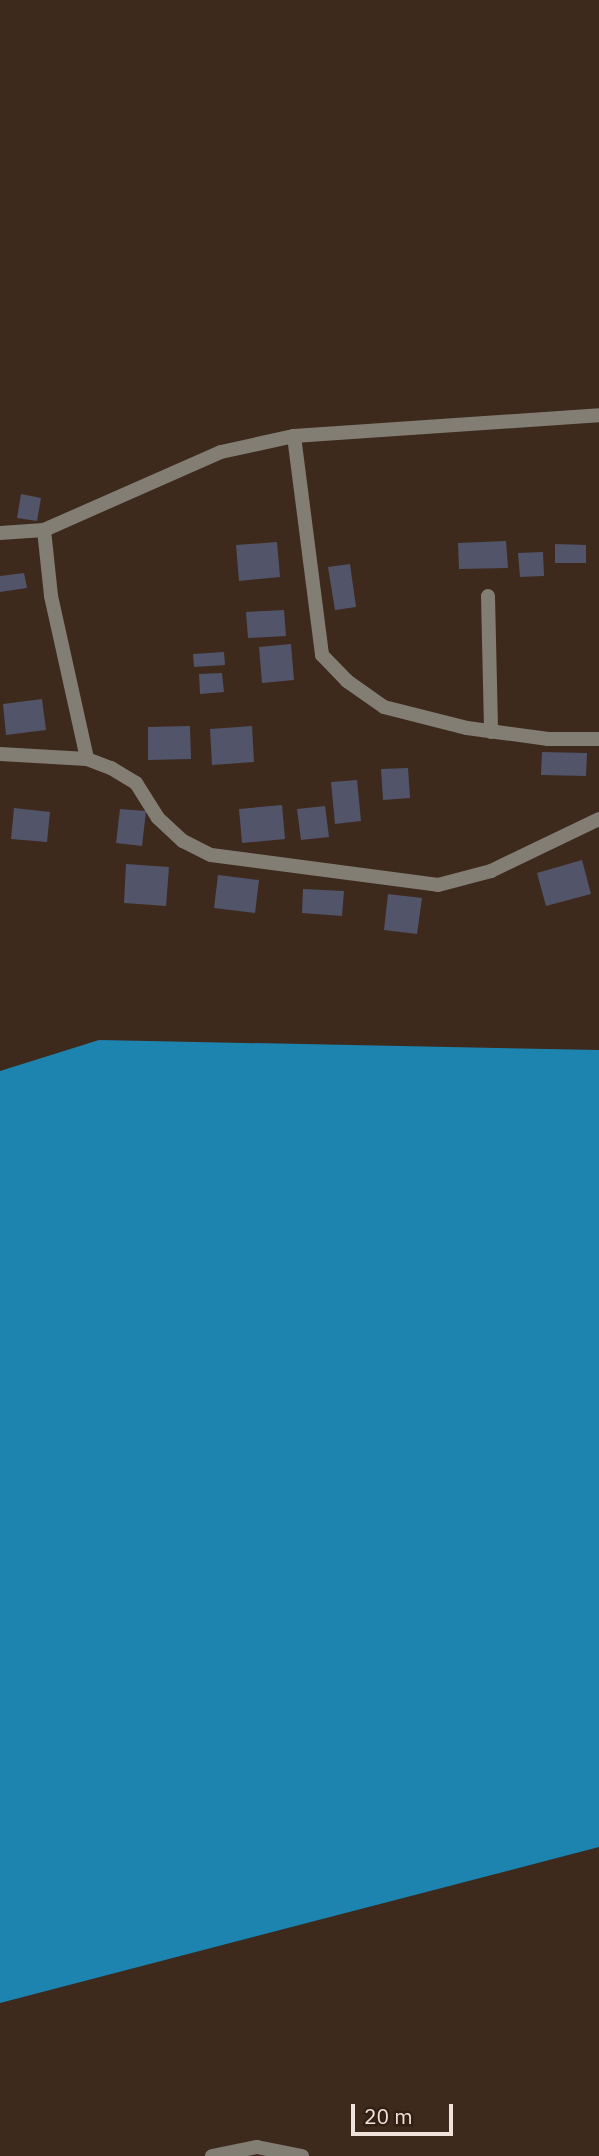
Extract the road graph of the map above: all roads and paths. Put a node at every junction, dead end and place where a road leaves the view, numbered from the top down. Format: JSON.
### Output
{"nodes":[{"id":1,"x":599,"y":415,"type":"edge"},
{"id":2,"x":294,"y":436,"type":"junction"},
{"id":3,"x":44,"y":530,"type":"junction"},
{"id":4,"x":0,"y":533,"type":"edge"},
{"id":5,"x":488,"y":596,"type":"dead end"},
{"id":6,"x":491,"y":732,"type":"junction"},
{"id":7,"x":599,"y":739,"type":"edge"},
{"id":8,"x":0,"y":754,"type":"edge"},
{"id":9,"x":87,"y":759,"type":"junction"},
{"id":10,"x":599,"y":819,"type":"edge"},
{"id":11,"x":212,"y":2156,"type":"edge"},
{"id":12,"x":302,"y":2156,"type":"edge"}],
"edges":[{"from":1,"to":2,"type":"street"},
{"from":2,"to":3,"type":"street"},
{"from":2,"to":6,"type":"street"},
{"from":3,"to":4,"type":"street"},
{"from":3,"to":9,"type":"street"},
{"from":5,"to":6,"type":"street"},
{"from":6,"to":7,"type":"street"},
{"from":8,"to":9,"type":"street"},
{"from":9,"to":10,"type":"street"},
{"from":11,"to":12,"type":"street"}]}
